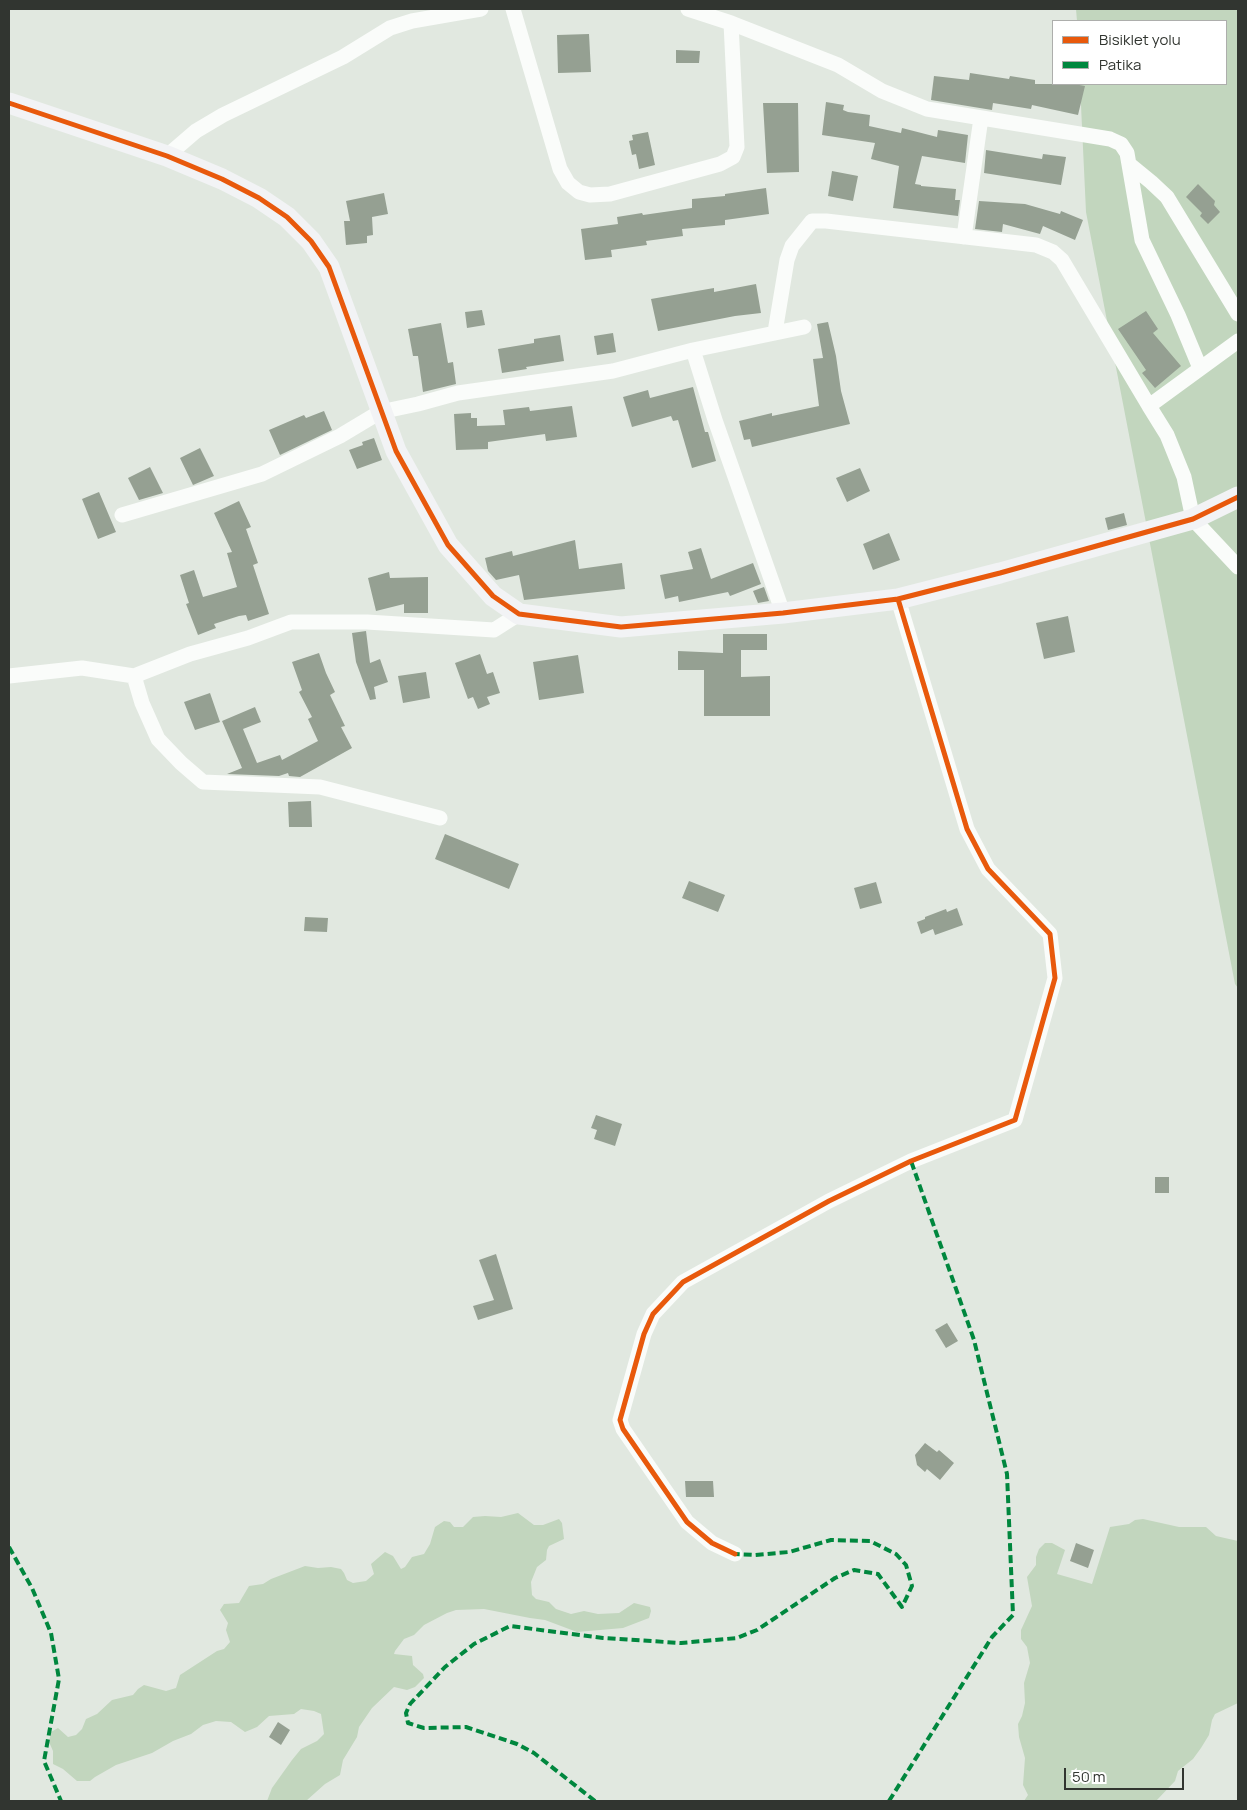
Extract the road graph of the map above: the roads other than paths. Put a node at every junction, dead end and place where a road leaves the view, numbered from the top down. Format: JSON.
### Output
{"nodes":[{"id":1,"x":481,"y":9,"type":"edge"},
{"id":2,"x":513,"y":9,"type":"edge"},
{"id":3,"x":688,"y":9,"type":"edge"},
{"id":4,"x":730,"y":23,"type":"junction"},
{"id":5,"x":9,"y":103,"type":"edge"},
{"id":6,"x":981,"y":118,"type":"junction"},
{"id":7,"x":166,"y":156,"type":"junction"},
{"id":8,"x":1130,"y":164,"type":"junction"},
{"id":9,"x":964,"y":237,"type":"junction"},
{"id":10,"x":1238,"y":314,"type":"edge"},
{"id":11,"x":804,"y":327,"type":"dead end"},
{"id":12,"x":775,"y":332,"type":"junction"},
{"id":13,"x":1238,"y":341,"type":"edge"},
{"id":14,"x":693,"y":350,"type":"junction"},
{"id":15,"x":1200,"y":368,"type":"junction"},
{"id":16,"x":1149,"y":406,"type":"junction"},
{"id":17,"x":380,"y":412,"type":"junction"},
{"id":18,"x":1238,"y":497,"type":"edge"},
{"id":19,"x":122,"y":515,"type":"dead end"},
{"id":20,"x":1193,"y":519,"type":"junction"},
{"id":21,"x":1238,"y":567,"type":"edge"},
{"id":22,"x":898,"y":598,"type":"junction"},
{"id":23,"x":783,"y":613,"type":"junction"},
{"id":24,"x":520,"y":614,"type":"junction"},
{"id":25,"x":9,"y":676,"type":"edge"},
{"id":26,"x":134,"y":676,"type":"junction"},
{"id":27,"x":440,"y":818,"type":"dead end"},
{"id":28,"x":736,"y":1554,"type":"dead end"}],
"edges":[{"from":1,"to":7,"type":"street"},
{"from":2,"to":4,"type":"street"},
{"from":3,"to":4,"type":"street"},
{"from":4,"to":6,"type":"street"},
{"from":5,"to":7,"type":"street"},
{"from":6,"to":8,"type":"street"},
{"from":6,"to":9,"type":"street"},
{"from":7,"to":17,"type":"street"},
{"from":8,"to":10,"type":"street"},
{"from":8,"to":15,"type":"street"},
{"from":9,"to":12,"type":"street"},
{"from":9,"to":16,"type":"street"},
{"from":11,"to":12,"type":"street"},
{"from":12,"to":14,"type":"street"},
{"from":13,"to":15,"type":"street"},
{"from":14,"to":17,"type":"street"},
{"from":14,"to":23,"type":"street"},
{"from":15,"to":16,"type":"street"},
{"from":16,"to":20,"type":"street"},
{"from":17,"to":19,"type":"street"},
{"from":17,"to":24,"type":"street"},
{"from":18,"to":20,"type":"street"},
{"from":20,"to":21,"type":"street"},
{"from":20,"to":22,"type":"street"},
{"from":22,"to":23,"type":"street"},
{"from":22,"to":28,"type":"street"},
{"from":23,"to":24,"type":"street"},
{"from":24,"to":26,"type":"street"},
{"from":25,"to":26,"type":"street"},
{"from":26,"to":27,"type":"street"}]}
